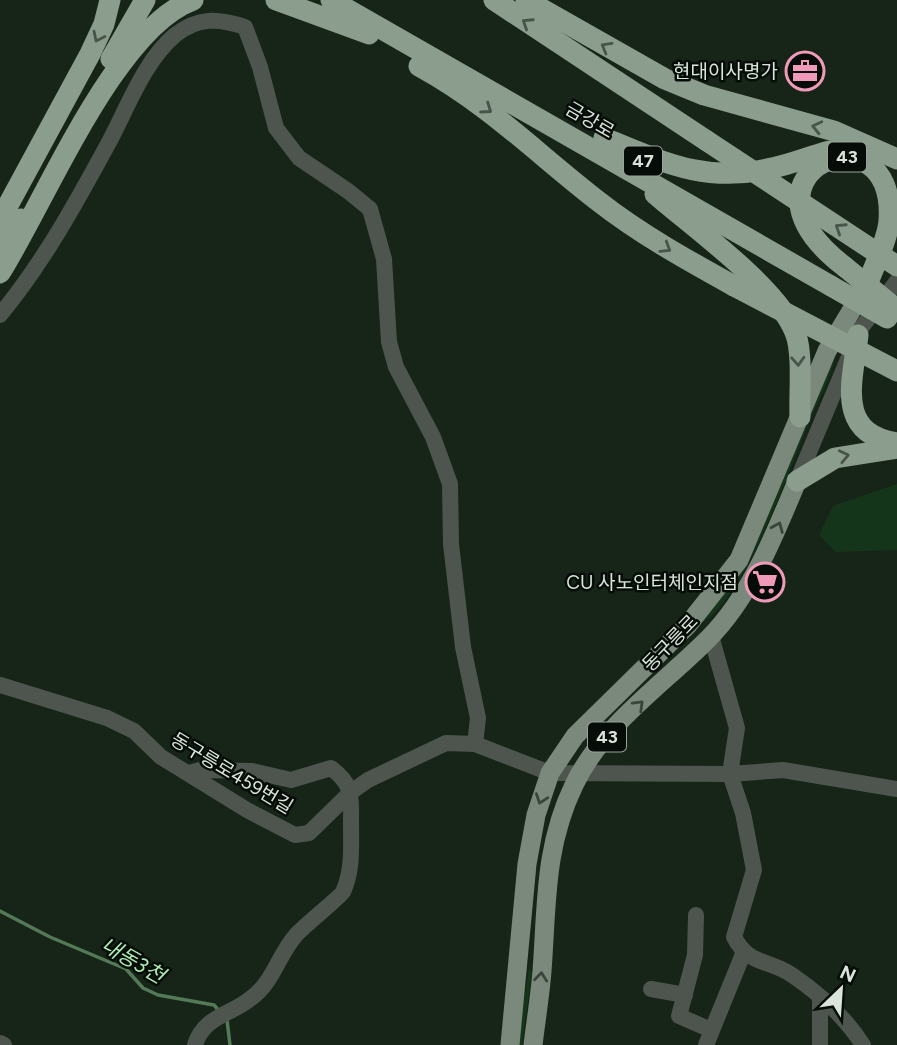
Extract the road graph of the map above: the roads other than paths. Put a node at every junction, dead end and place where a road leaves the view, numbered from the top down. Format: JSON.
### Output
{"nodes":[{"id":1,"x":110,"y":0,"type":"edge"},
{"id":2,"x":145,"y":0,"type":"edge"},
{"id":3,"x":193,"y":0,"type":"edge"},
{"id":4,"x":275,"y":0,"type":"edge"},
{"id":5,"x":331,"y":0,"type":"edge"},
{"id":6,"x":359,"y":0,"type":"edge"},
{"id":7,"x":494,"y":0,"type":"edge"},
{"id":8,"x":526,"y":0,"type":"edge"},
{"id":9,"x":344,"y":24,"type":"junction"},
{"id":10,"x":468,"y":76,"type":"junction"},
{"id":11,"x":79,"y":131,"type":"junction"},
{"id":12,"x":605,"y":147,"type":"junction"},
{"id":13,"x":36,"y":150,"type":"junction"},
{"id":14,"x":889,"y":155,"type":"edge"},
{"id":15,"x":52,"y":178,"type":"junction"},
{"id":16,"x":0,"y":194,"type":"edge"},
{"id":17,"x":0,"y":220,"type":"edge"},
{"id":18,"x":0,"y":244,"type":"edge"},
{"id":19,"x":897,"y":256,"type":"edge"},
{"id":20,"x":897,"y":266,"type":"edge"},
{"id":21,"x":0,"y":273,"type":"edge"},
{"id":22,"x":839,"y":276,"type":"junction"},
{"id":23,"x":897,"y":281,"type":"edge"},
{"id":24,"x":866,"y":288,"type":"junction"},
{"id":25,"x":0,"y":315,"type":"edge"},
{"id":26,"x":895,"y":317,"type":"edge"},
{"id":27,"x":858,"y":335,"type":"junction"},
{"id":28,"x":897,"y":371,"type":"edge"},
{"id":29,"x":800,"y":417,"type":"junction"},
{"id":30,"x":897,"y":443,"type":"edge"},
{"id":31,"x":897,"y":448,"type":"edge"},
{"id":32,"x":797,"y":481,"type":"junction"},
{"id":33,"x":711,"y":636,"type":"junction"},
{"id":34,"x":0,"y":685,"type":"edge"},
{"id":35,"x":475,"y":744,"type":"junction"},
{"id":36,"x":550,"y":773,"type":"junction"},
{"id":37,"x":580,"y":773,"type":"junction"},
{"id":38,"x":189,"y":774,"type":"junction"},
{"id":39,"x":730,"y":775,"type":"junction"},
{"id":40,"x":897,"y":789,"type":"edge"},
{"id":41,"x":351,"y":792,"type":"junction"},
{"id":42,"x":696,"y":915,"type":"dead end"},
{"id":43,"x":743,"y":954,"type":"junction"},
{"id":44,"x":651,"y":989,"type":"dead end"},
{"id":45,"x":685,"y":995,"type":"junction"},
{"id":46,"x":820,"y":1000,"type":"junction"},
{"id":47,"x":709,"y":1037,"type":"edge"},
{"id":48,"x":195,"y":1045,"type":"edge"},
{"id":49,"x":510,"y":1045,"type":"edge"},
{"id":50,"x":533,"y":1045,"type":"edge"},
{"id":51,"x":820,"y":1045,"type":"edge"},
{"id":52,"x":863,"y":1045,"type":"edge"}],
"edges":[{"from":1,"to":13,"type":"highway","one_way":true},
{"from":2,"to":11,"type":"highway"},
{"from":3,"to":11,"type":"highway"},
{"from":4,"to":9,"type":"highway"},
{"from":5,"to":10,"type":"highway","name":"금강로","number":"47"},
{"from":6,"to":12,"type":"highway","name":"금강로","number":"47"},
{"from":20,"to":7,"type":"highway","one_way":true,"bridge":true},
{"from":14,"to":8,"type":"highway","one_way":true},
{"from":9,"to":10,"type":"highway"},
{"from":9,"to":28,"type":"highway","one_way":true,"bridge":true},
{"from":10,"to":12,"type":"highway","name":"금강로","number":"47"},
{"from":11,"to":15,"type":"highway"},
{"from":12,"to":14,"type":"highway"},
{"from":12,"to":22,"type":"highway","name":"금강로","number":"47"},
{"from":12,"to":29,"type":"highway","one_way":true},
{"from":13,"to":16,"type":"highway"},
{"from":13,"to":17,"type":"highway"},
{"from":15,"to":18,"type":"highway"},
{"from":15,"to":21,"type":"highway"},
{"from":19,"to":24,"type":"street","name":"동구릉로"},
{"from":22,"to":24,"type":"highway","number":"43"},
{"from":22,"to":26,"type":"highway","name":"금강로","number":"47","bridge":true},
{"from":23,"to":27,"type":"street","name":"동구릉로"},
{"from":24,"to":29,"type":"main road","name":"동구릉로","number":"43"},
{"from":25,"to":35,"type":"street"},
{"from":27,"to":30,"type":"highway"},
{"from":27,"to":32,"type":"street","name":"동구릉로"},
{"from":29,"to":36,"type":"main road","name":"동구릉로","number":"43"},
{"from":32,"to":31,"type":"highway","one_way":true},
{"from":33,"to":32,"type":"main road","name":"동구릉로","number":"43","one_way":true},
{"from":37,"to":33,"type":"main road","name":"동구릉로","number":"43","one_way":true},
{"from":33,"to":39,"type":"street"},
{"from":34,"to":38,"type":"street","name":"동구릉로459번길"},
{"from":35,"to":36,"type":"street","name":"동구릉로459번길"},
{"from":35,"to":41,"type":"street","name":"동구릉로459번길"},
{"from":36,"to":37,"type":"street"},
{"from":36,"to":49,"type":"main road","name":"동구릉로","number":"43","one_way":true},
{"from":37,"to":39,"type":"street"},
{"from":50,"to":37,"type":"main road","name":"동구릉로","number":"43","one_way":true},
{"from":38,"to":41,"type":"street"},
{"from":38,"to":41,"type":"street","name":"동구릉로459번길"},
{"from":39,"to":40,"type":"street"},
{"from":39,"to":43,"type":"street"},
{"from":41,"to":48,"type":"street"},
{"from":42,"to":45,"type":"street"},
{"from":43,"to":46,"type":"street"},
{"from":43,"to":47,"type":"street"},
{"from":44,"to":45,"type":"street"},
{"from":45,"to":47,"type":"street"},
{"from":46,"to":51,"type":"street"},
{"from":46,"to":52,"type":"street"}]}
